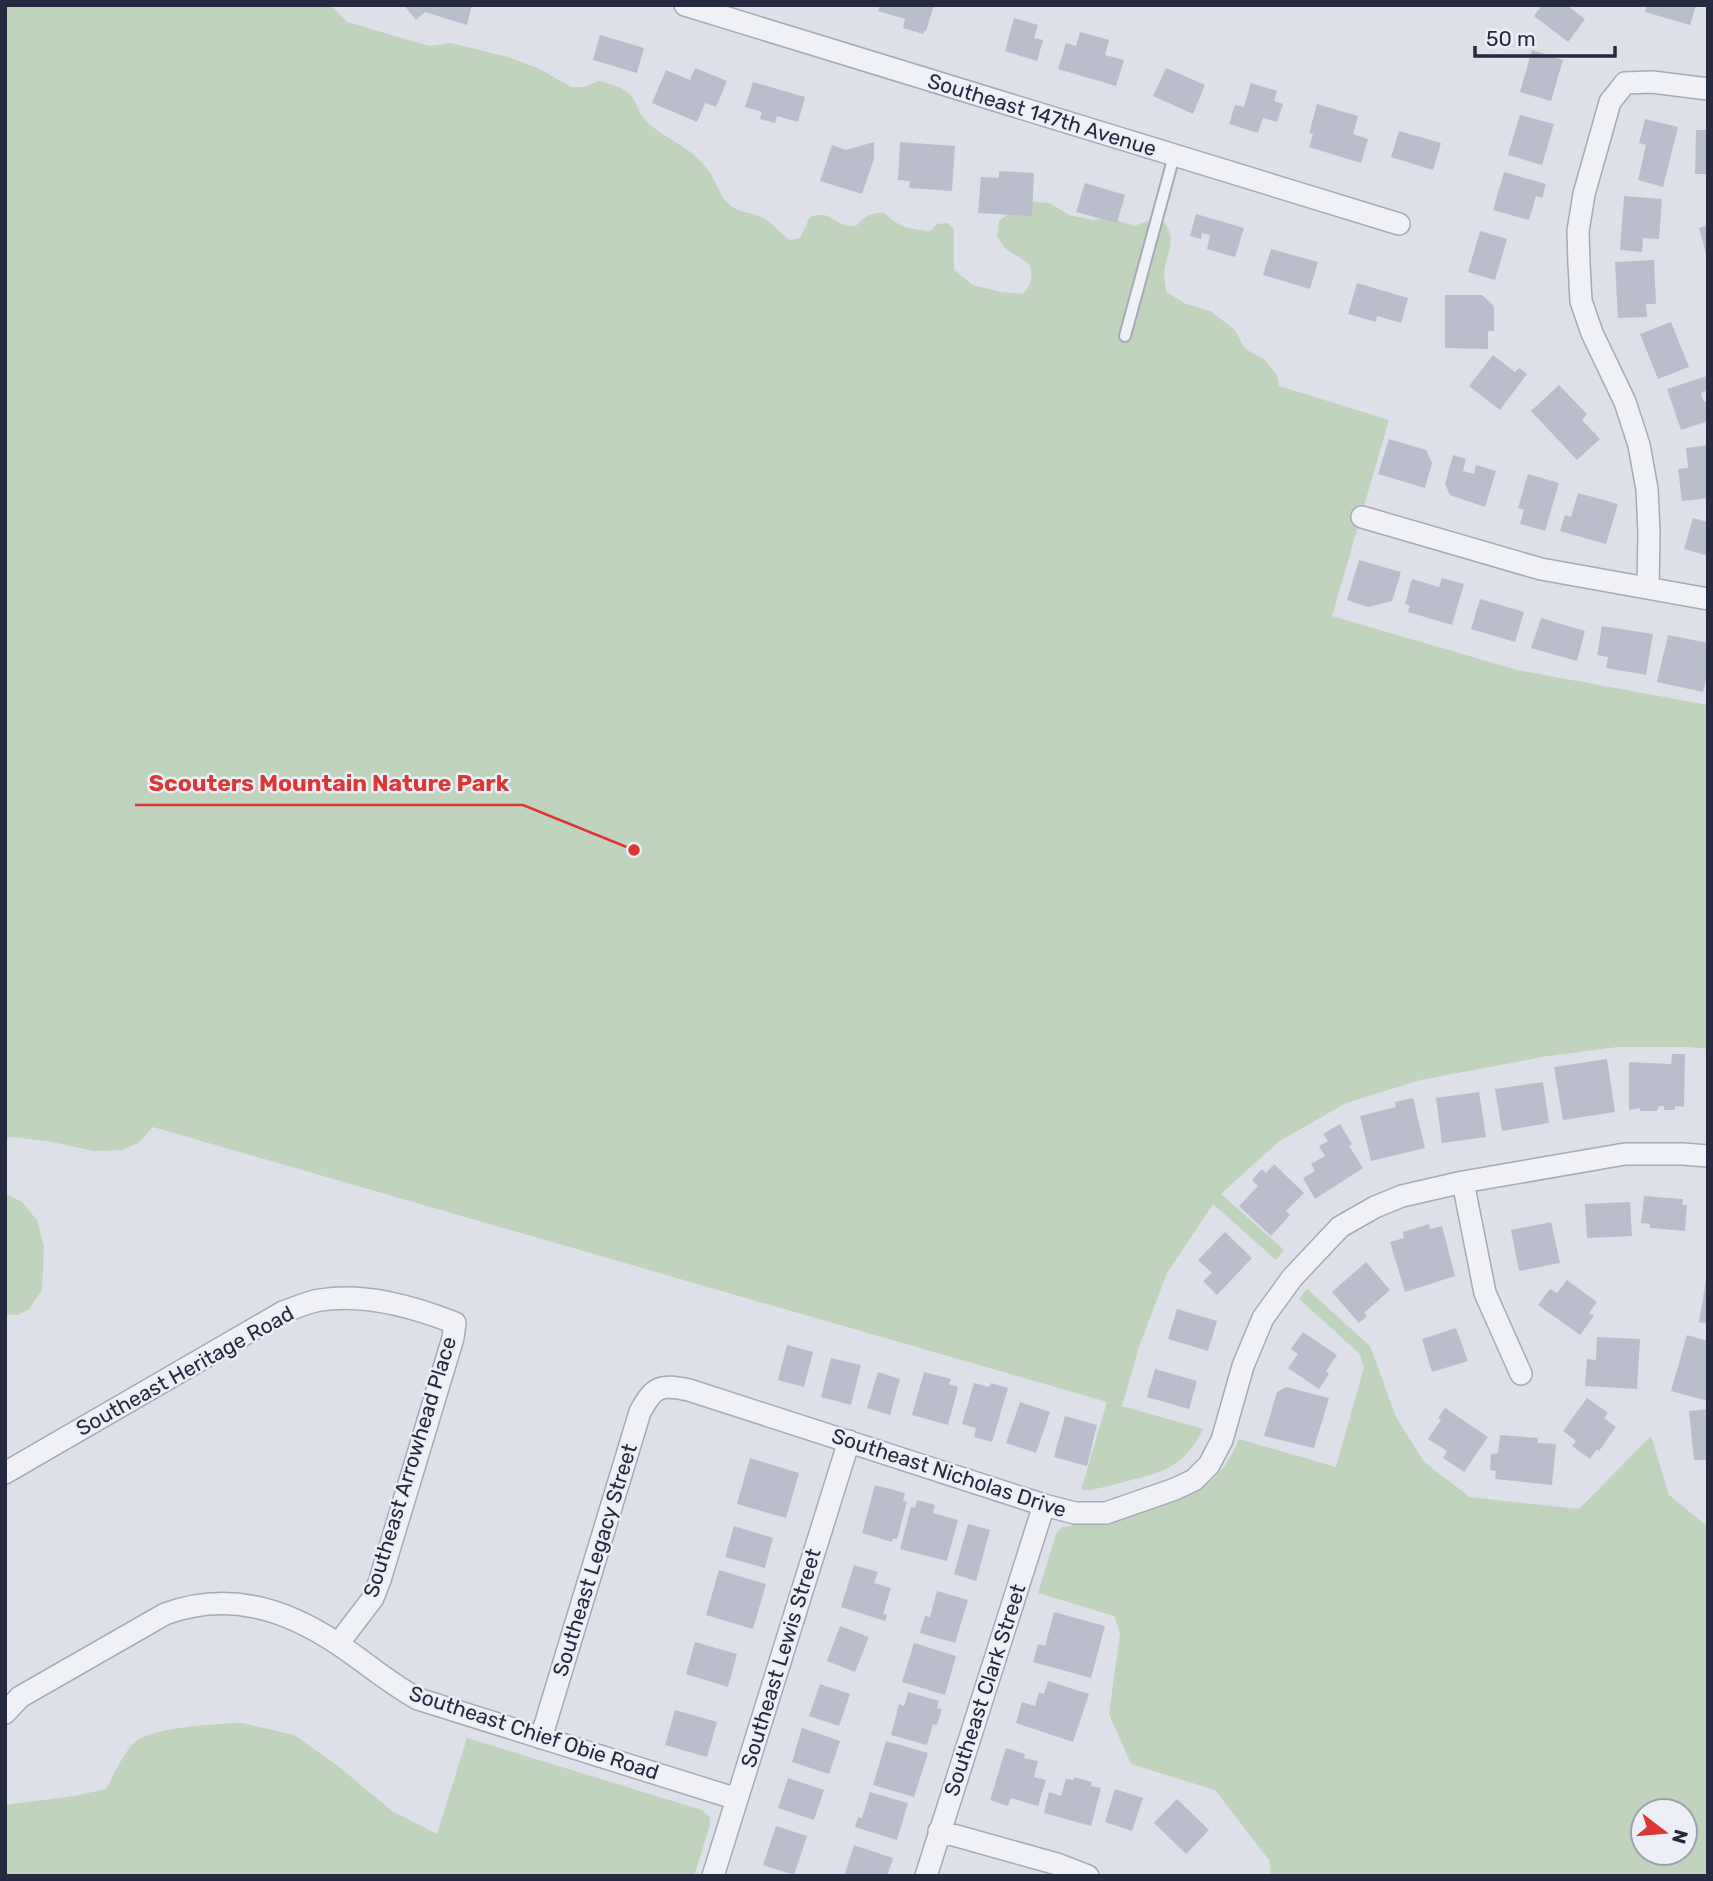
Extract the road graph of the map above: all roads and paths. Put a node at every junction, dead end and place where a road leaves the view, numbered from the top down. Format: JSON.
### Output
{"nodes":[{"id":1,"x":685,"y":5,"type":"edge"},
{"id":2,"x":1708,"y":89,"type":"edge"},
{"id":3,"x":1174,"y":156,"type":"junction"},
{"id":4,"x":1399,"y":224,"type":"dead end"},
{"id":5,"x":1125,"y":336,"type":"dead end"},
{"id":6,"x":1363,"y":517,"type":"dead end"},
{"id":7,"x":1648,"y":588,"type":"junction"},
{"id":8,"x":1708,"y":599,"type":"edge"},
{"id":9,"x":1708,"y":1156,"type":"edge"},
{"id":10,"x":1463,"y":1182,"type":"junction"},
{"id":11,"x":454,"y":1323,"type":"joint"},
{"id":12,"x":1521,"y":1374,"type":"dead end"},
{"id":13,"x":659,"y":1388,"type":"joint"},
{"id":14,"x":849,"y":1441,"type":"junction"},
{"id":15,"x":5,"y":1473,"type":"edge"},
{"id":16,"x":1045,"y":1505,"type":"junction"},
{"id":17,"x":338,"y":1644,"type":"junction"},
{"id":18,"x":5,"y":1713,"type":"edge"},
{"id":19,"x":541,"y":1738,"type":"junction"},
{"id":20,"x":737,"y":1799,"type":"junction"},
{"id":21,"x":939,"y":1831,"type":"junction"},
{"id":22,"x":713,"y":1876,"type":"edge"},
{"id":23,"x":926,"y":1876,"type":"edge"},
{"id":24,"x":1088,"y":1876,"type":"edge"}],
"edges":[{"from":1,"to":3,"type":"street","name":"Southeast 147th Avenue"},
{"from":2,"to":7,"type":"street"},
{"from":3,"to":4,"type":"street","name":"Southeast 147th Avenue"},
{"from":3,"to":5,"type":"lane"},
{"from":6,"to":7,"type":"street"},
{"from":7,"to":8,"type":"street"},
{"from":9,"to":10,"type":"street","name":"Southeast Nicholas Drive"},
{"from":10,"to":12,"type":"street"},
{"from":10,"to":16,"type":"street","name":"Southeast Nicholas Drive"},
{"from":11,"to":15,"type":"street","name":"Southeast Heritage Road"},
{"from":11,"to":17,"type":"street","name":"Southeast Arrowhead Place"},
{"from":13,"to":14,"type":"street","name":"Southeast Nicholas Drive"},
{"from":13,"to":19,"type":"street","name":"Southeast Legacy Street"},
{"from":14,"to":16,"type":"street","name":"Southeast Nicholas Drive"},
{"from":14,"to":20,"type":"street","name":"Southeast Lewis Street"},
{"from":16,"to":21,"type":"street","name":"Southeast Clark Street"},
{"from":17,"to":18,"type":"street","name":"Southeast Chief Obie Road"},
{"from":17,"to":19,"type":"street","name":"Southeast Chief Obie Road"},
{"from":19,"to":20,"type":"street","name":"Southeast Chief Obie Road"},
{"from":20,"to":22,"type":"street","name":"Southeast Lewis Street"},
{"from":21,"to":23,"type":"street","name":"Southeast Clark Street"},
{"from":21,"to":24,"type":"street"}]}
